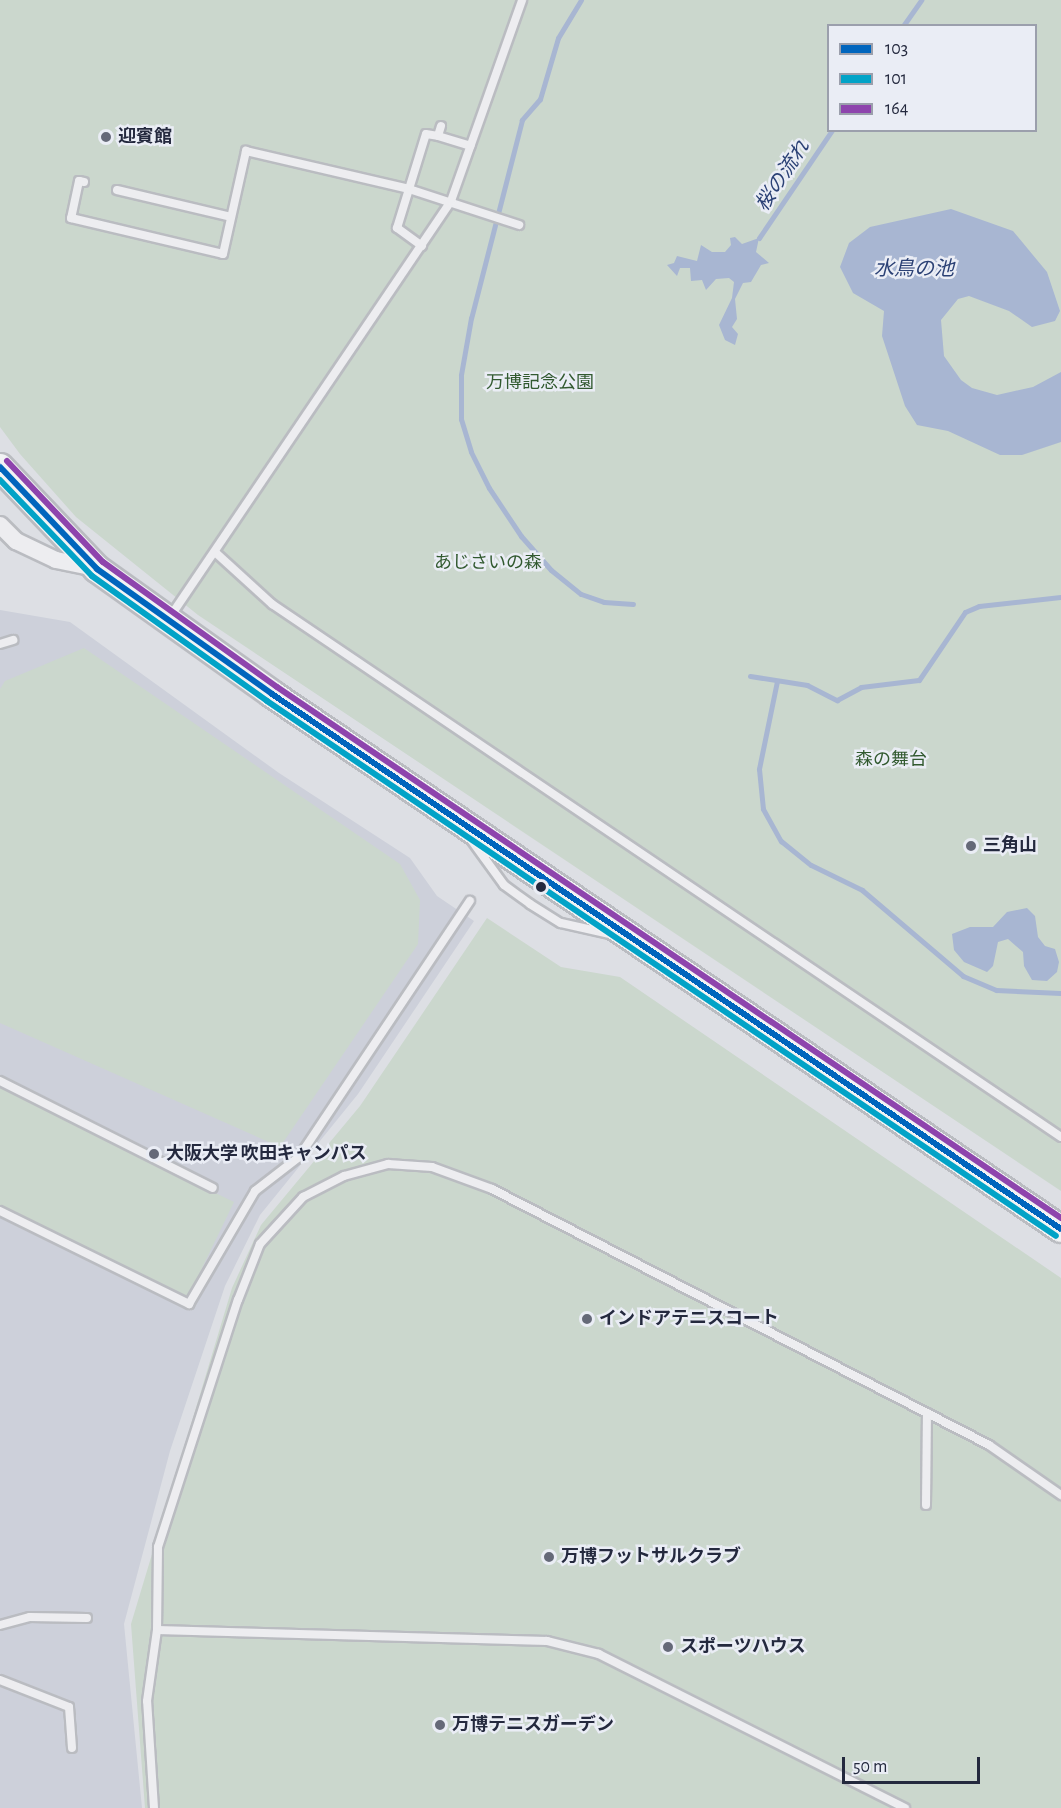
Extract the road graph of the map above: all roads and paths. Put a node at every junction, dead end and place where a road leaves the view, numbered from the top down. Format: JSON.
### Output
{"nodes":[{"id":1,"x":522,"y":0,"type":"edge"},
{"id":2,"x":441,"y":126,"type":"dead end"},
{"id":3,"x":438,"y":136,"type":"junction"},
{"id":4,"x":471,"y":146,"type":"junction"},
{"id":5,"x":84,"y":182,"type":"dead end"},
{"id":6,"x":409,"y":189,"type":"junction"},
{"id":7,"x":117,"y":190,"type":"dead end"},
{"id":8,"x":451,"y":201,"type":"junction"},
{"id":9,"x":231,"y":218,"type":"junction"},
{"id":10,"x":519,"y":225,"type":"dead end"},
{"id":11,"x":422,"y":246,"type":"junction"},
{"id":12,"x":0,"y":467,"type":"edge"},
{"id":13,"x":0,"y":525,"type":"edge"},
{"id":14,"x":216,"y":553,"type":"junction"},
{"id":15,"x":97,"y":569,"type":"junction"},
{"id":16,"x":167,"y":619,"type":"junction"},
{"id":17,"x":13,"y":640,"type":"dead end"},
{"id":18,"x":0,"y":645,"type":"edge"},
{"id":19,"x":470,"y":901,"type":"dead end"},
{"id":20,"x":0,"y":1082,"type":"edge"},
{"id":21,"x":1061,"y":1137,"type":"edge"},
{"id":22,"x":213,"y":1188,"type":"dead end"},
{"id":23,"x":0,"y":1211,"type":"edge"},
{"id":24,"x":1061,"y":1229,"type":"edge"},
{"id":25,"x":927,"y":1413,"type":"junction"},
{"id":26,"x":1061,"y":1495,"type":"edge"},
{"id":27,"x":926,"y":1505,"type":"dead end"},
{"id":28,"x":87,"y":1618,"type":"dead end"},
{"id":29,"x":0,"y":1625,"type":"edge"},
{"id":30,"x":157,"y":1630,"type":"junction"},
{"id":31,"x":0,"y":1680,"type":"edge"},
{"id":32,"x":72,"y":1748,"type":"dead end"},
{"id":33,"x":154,"y":1808,"type":"edge"},
{"id":34,"x":905,"y":1808,"type":"edge"}],
"edges":[{"from":1,"to":4,"type":"lane"},
{"from":2,"to":3,"type":"lane"},
{"from":3,"to":4,"type":"lane"},
{"from":3,"to":6,"type":"lane"},
{"from":4,"to":8,"type":"lane"},
{"from":5,"to":9,"type":"lane"},
{"from":6,"to":8,"type":"lane"},
{"from":6,"to":9,"type":"lane"},
{"from":6,"to":11,"type":"lane"},
{"from":7,"to":9,"type":"lane"},
{"from":8,"to":10,"type":"lane"},
{"from":8,"to":11,"type":"lane"},
{"from":11,"to":14,"type":"lane"},
{"from":12,"to":15,"type":"main road"},
{"from":13,"to":15,"type":"street"},
{"from":14,"to":16,"type":"lane"},
{"from":14,"to":21,"type":"lane"},
{"from":15,"to":16,"type":"main road"},
{"from":16,"to":24,"type":"main road"},
{"from":17,"to":18,"type":"lane"},
{"from":19,"to":23,"type":"lane"},
{"from":20,"to":22,"type":"lane"},
{"from":25,"to":26,"type":"lane"},
{"from":25,"to":27,"type":"lane"},
{"from":25,"to":30,"type":"lane"},
{"from":28,"to":29,"type":"lane"},
{"from":30,"to":33,"type":"lane"},
{"from":30,"to":34,"type":"lane"},
{"from":31,"to":32,"type":"lane"}]}
